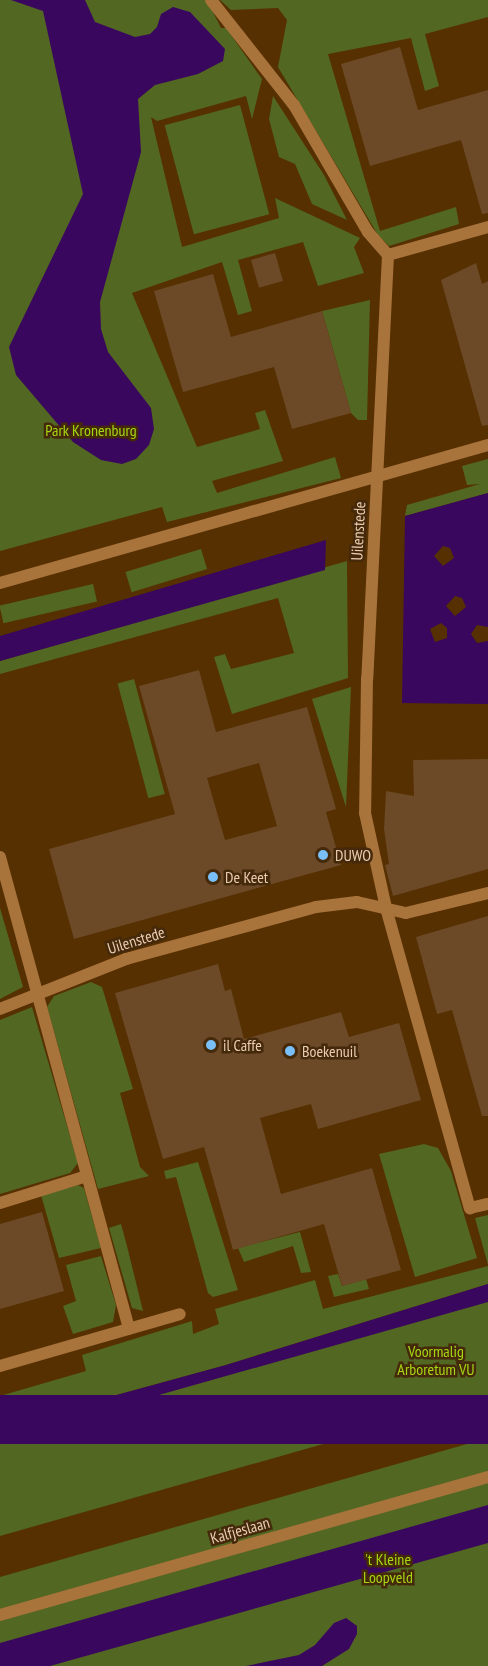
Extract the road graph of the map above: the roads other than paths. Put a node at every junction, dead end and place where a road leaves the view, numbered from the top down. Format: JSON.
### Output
{"nodes":[{"id":1,"x":211,"y":0,"type":"edge"},
{"id":2,"x":488,"y":227,"type":"edge"},
{"id":3,"x":388,"y":255,"type":"junction"},
{"id":4,"x":488,"y":445,"type":"edge"},
{"id":5,"x":377,"y":477,"type":"junction"},
{"id":6,"x":0,"y":584,"type":"edge"},
{"id":7,"x":0,"y":857,"type":"edge"},
{"id":8,"x":488,"y":893,"type":"edge"},
{"id":9,"x":386,"y":908,"type":"junction"},
{"id":10,"x":36,"y":993,"type":"junction"},
{"id":11,"x":0,"y":1009,"type":"edge"},
{"id":12,"x":87,"y":1176,"type":"junction"},
{"id":13,"x":0,"y":1203,"type":"edge"},
{"id":14,"x":488,"y":1204,"type":"edge"},
{"id":15,"x":180,"y":1314,"type":"dead end"},
{"id":16,"x":129,"y":1329,"type":"junction"},
{"id":17,"x":0,"y":1366,"type":"edge"},
{"id":18,"x":488,"y":1477,"type":"edge"},
{"id":19,"x":0,"y":1615,"type":"edge"}],
"edges":[{"from":1,"to":3,"type":"street"},
{"from":2,"to":3,"type":"street"},
{"from":3,"to":5,"type":"street","name":"Uilenstede"},
{"from":4,"to":5,"type":"street","name":"Uilenstede"},
{"from":5,"to":6,"type":"street","name":"Uilenstede"},
{"from":5,"to":9,"type":"street","name":"Uilenstede"},
{"from":7,"to":10,"type":"street"},
{"from":8,"to":9,"type":"street","name":"Uilenstede"},
{"from":9,"to":10,"type":"street","name":"Uilenstede"},
{"from":9,"to":14,"type":"street","name":"Uilenstede"},
{"from":10,"to":11,"type":"street","name":"Uilenstede"},
{"from":10,"to":12,"type":"street"},
{"from":12,"to":13,"type":"street"},
{"from":12,"to":16,"type":"street"},
{"from":15,"to":16,"type":"street"},
{"from":16,"to":17,"type":"street"},
{"from":18,"to":19,"type":"street","name":"Kalfjeslaan"}]}
